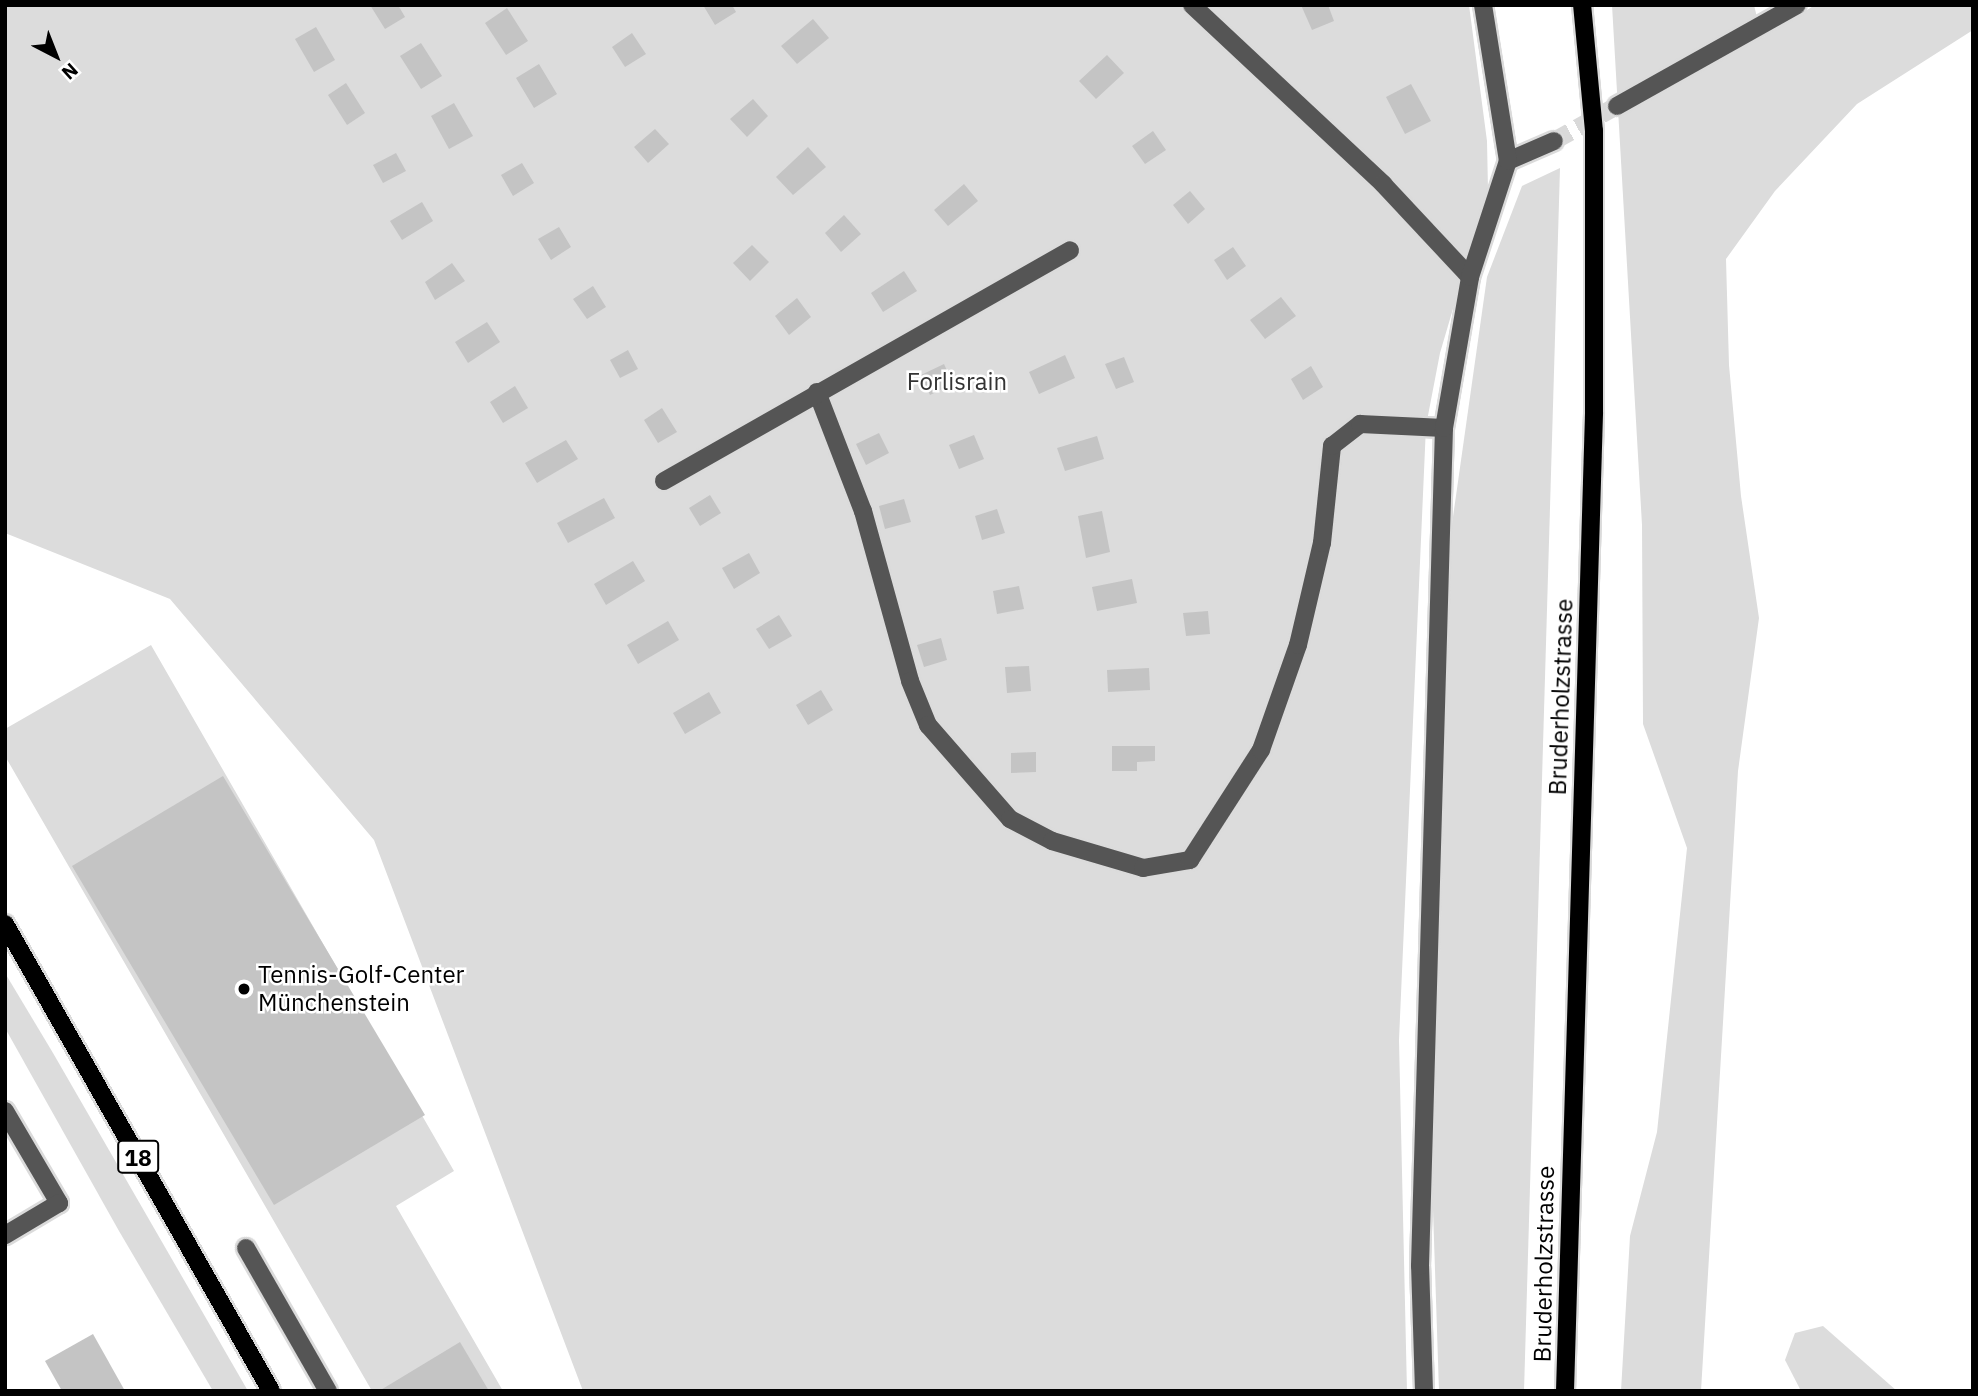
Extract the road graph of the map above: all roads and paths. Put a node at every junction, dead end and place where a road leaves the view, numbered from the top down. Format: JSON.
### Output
{"nodes":[{"id":1,"x":1192,"y":5,"type":"edge"},
{"id":2,"x":1483,"y":5,"type":"edge"},
{"id":3,"x":1582,"y":5,"type":"edge"},
{"id":4,"x":1797,"y":5,"type":"edge"},
{"id":5,"x":1768,"y":13,"type":"edge"},
{"id":6,"x":1617,"y":106,"type":"tunnel mouth"},
{"id":7,"x":1554,"y":141,"type":"tunnel mouth"},
{"id":8,"x":1508,"y":160,"type":"junction"},
{"id":9,"x":1070,"y":250,"type":"dead end"},
{"id":10,"x":1469,"y":278,"type":"junction"},
{"id":11,"x":817,"y":392,"type":"junction"},
{"id":12,"x":1444,"y":428,"type":"junction"},
{"id":13,"x":664,"y":481,"type":"dead end"},
{"id":14,"x":5,"y":924,"type":"edge"},
{"id":15,"x":5,"y":1111,"type":"edge"},
{"id":16,"x":5,"y":1235,"type":"edge"},
{"id":17,"x":246,"y":1248,"type":"dead end"},
{"id":18,"x":271,"y":1391,"type":"edge"},
{"id":19,"x":328,"y":1391,"type":"edge"},
{"id":20,"x":1424,"y":1391,"type":"edge"},
{"id":21,"x":1565,"y":1391,"type":"edge"}],
"edges":[{"from":1,"to":10,"type":"street"},
{"from":2,"to":8,"type":"street"},
{"from":3,"to":21,"type":"main road","name":"Bruderholzstrasse"},
{"from":4,"to":5,"type":"street"},
{"from":5,"to":6,"type":"street"},
{"from":7,"to":8,"type":"street"},
{"from":8,"to":10,"type":"street"},
{"from":9,"to":11,"type":"street"},
{"from":10,"to":12,"type":"street"},
{"from":11,"to":12,"type":"street"},
{"from":11,"to":13,"type":"street"},
{"from":12,"to":20,"type":"street"},
{"from":14,"to":18,"type":"main road","number":"18"},
{"from":15,"to":16,"type":"street"},
{"from":17,"to":19,"type":"street"}]}
